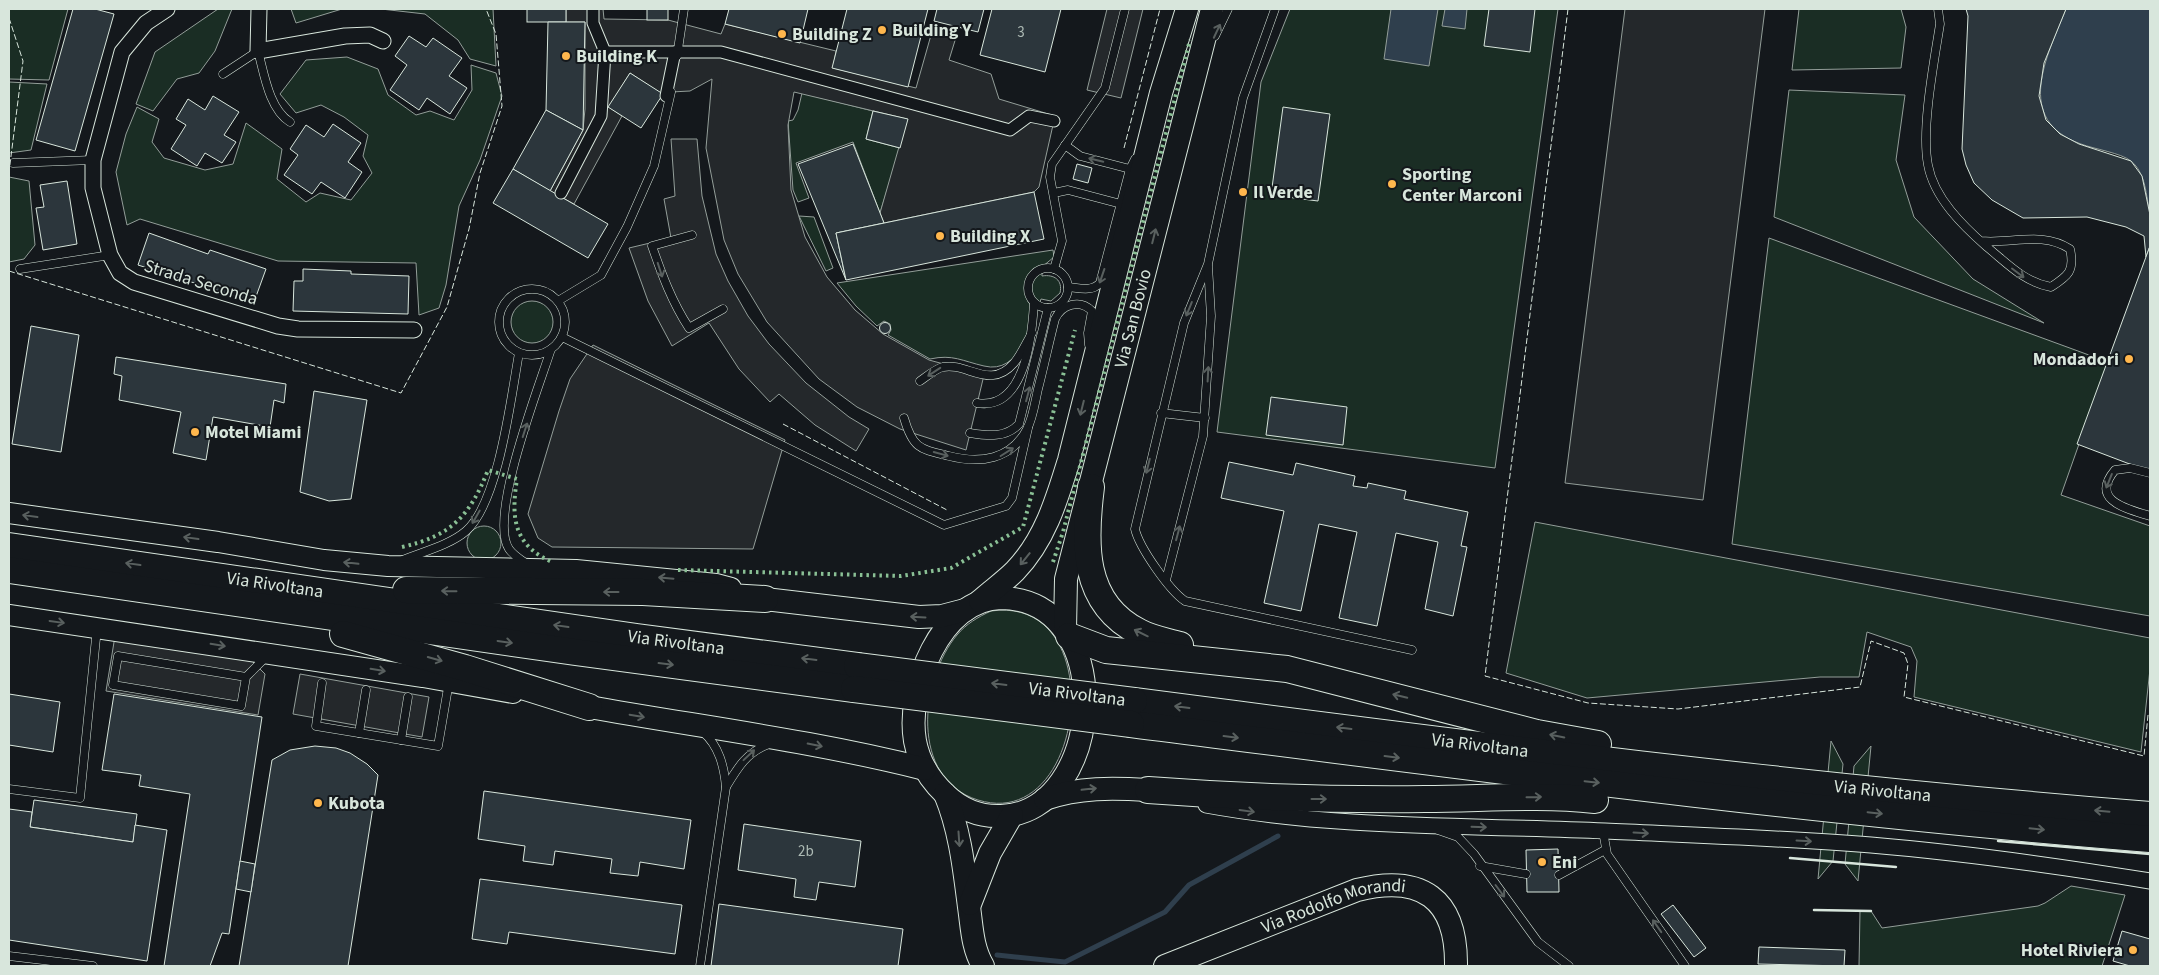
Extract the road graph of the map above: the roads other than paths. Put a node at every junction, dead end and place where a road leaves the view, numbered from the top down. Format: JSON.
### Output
{"nodes":[{"id":1,"x":167,"y":9,"type":"edge"},
{"id":2,"x":259,"y":9,"type":"edge"},
{"id":3,"x":593,"y":9,"type":"edge"},
{"id":4,"x":684,"y":9,"type":"edge"},
{"id":5,"x":1125,"y":9,"type":"edge"},
{"id":6,"x":1178,"y":9,"type":"edge"},
{"id":7,"x":1187,"y":9,"type":"edge"},
{"id":8,"x":1212,"y":9,"type":"edge"},
{"id":9,"x":1228,"y":9,"type":"edge"},
{"id":10,"x":1275,"y":9,"type":"edge"},
{"id":11,"x":1938,"y":9,"type":"edge"},
{"id":12,"x":383,"y":41,"type":"dead end"},
{"id":13,"x":258,"y":51,"type":"junction"},
{"id":14,"x":605,"y":52,"type":"junction"},
{"id":15,"x":675,"y":52,"type":"junction"},
{"id":16,"x":223,"y":74,"type":"dead end"},
{"id":17,"x":1192,"y":86,"type":"junction"},
{"id":18,"x":666,"y":96,"type":"dead end"},
{"id":19,"x":1159,"y":104,"type":"junction"},
{"id":20,"x":1054,"y":121,"type":"dead end"},
{"id":21,"x":290,"y":122,"type":"dead end"},
{"id":22,"x":1065,"y":145,"type":"junction"},
{"id":23,"x":93,"y":160,"type":"junction"},
{"id":24,"x":12,"y":163,"type":"dead end"},
{"id":25,"x":1130,"y":169,"type":"junction"},
{"id":26,"x":561,"y":193,"type":"dead end"},
{"id":27,"x":1054,"y":193,"type":"junction"},
{"id":28,"x":1121,"y":204,"type":"junction"},
{"id":29,"x":692,"y":236,"type":"dead end"},
{"id":30,"x":1981,"y":242,"type":"junction"},
{"id":31,"x":110,"y":255,"type":"junction"},
{"id":32,"x":1208,"y":264,"type":"junction"},
{"id":33,"x":20,"y":268,"type":"dead end"},
{"id":34,"x":1054,"y":269,"type":"junction"},
{"id":35,"x":1068,"y":287,"type":"junction"},
{"id":36,"x":558,"y":301,"type":"junction"},
{"id":37,"x":1034,"y":302,"type":"junction"},
{"id":38,"x":723,"y":308,"type":"dead end"},
{"id":39,"x":1048,"y":308,"type":"junction"},
{"id":40,"x":414,"y":330,"type":"dead end"},
{"id":41,"x":1032,"y":333,"type":"junction"},
{"id":42,"x":562,"y":337,"type":"junction"},
{"id":43,"x":551,"y":349,"type":"junction"},
{"id":44,"x":519,"y":352,"type":"junction"},
{"id":45,"x":1092,"y":370,"type":"junction"},
{"id":46,"x":920,"y":381,"type":"dead end"},
{"id":47,"x":977,"y":403,"type":"dead end"},
{"id":48,"x":1161,"y":413,"type":"junction"},
{"id":49,"x":904,"y":418,"type":"dead end"},
{"id":50,"x":1205,"y":418,"type":"junction"},
{"id":51,"x":1028,"y":428,"type":"junction"},
{"id":52,"x":970,"y":432,"type":"dead end"},
{"id":53,"x":2150,"y":473,"type":"edge"},
{"id":54,"x":1091,"y":487,"type":"junction"},
{"id":55,"x":9,"y":513,"type":"edge"},
{"id":56,"x":2150,"y":516,"type":"edge"},
{"id":57,"x":13,"y":546,"type":"edge"},
{"id":58,"x":388,"y":566,"type":"junction"},
{"id":59,"x":9,"y":570,"type":"edge"},
{"id":60,"x":540,"y":570,"type":"junction"},
{"id":61,"x":185,"y":572,"type":"junction"},
{"id":62,"x":45,"y":576,"type":"junction"},
{"id":63,"x":1166,"y":580,"type":"junction"},
{"id":64,"x":765,"y":599,"type":"junction"},
{"id":65,"x":973,"y":606,"type":"junction"},
{"id":66,"x":9,"y":615,"type":"edge"},
{"id":67,"x":97,"y":627,"type":"junction"},
{"id":68,"x":1067,"y":633,"type":"junction"},
{"id":69,"x":1412,"y":650,"type":"dead end"},
{"id":70,"x":265,"y":653,"type":"junction"},
{"id":71,"x":1256,"y":664,"type":"junction"},
{"id":72,"x":246,"y":677,"type":"junction"},
{"id":73,"x":856,"y":677,"type":"junction"},
{"id":74,"x":449,"y":682,"type":"junction"},
{"id":75,"x":322,"y":683,"type":"dead end"},
{"id":76,"x":366,"y":690,"type":"dead end"},
{"id":77,"x":408,"y":698,"type":"dead end"},
{"id":78,"x":589,"y":707,"type":"junction"},
{"id":79,"x":1132,"y":712,"type":"junction"},
{"id":80,"x":696,"y":726,"type":"junction"},
{"id":81,"x":359,"y":733,"type":"junction"},
{"id":82,"x":785,"y":739,"type":"junction"},
{"id":83,"x":401,"y":740,"type":"junction"},
{"id":84,"x":925,"y":769,"type":"junction"},
{"id":85,"x":1811,"y":784,"type":"junction"},
{"id":86,"x":726,"y":787,"type":"junction"},
{"id":87,"x":9,"y":789,"type":"edge"},
{"id":88,"x":1148,"y":790,"type":"junction"},
{"id":89,"x":944,"y":793,"type":"junction"},
{"id":90,"x":1042,"y":800,"type":"junction"},
{"id":91,"x":1834,"y":809,"type":"junction"},
{"id":92,"x":1012,"y":815,"type":"junction"},
{"id":93,"x":2150,"y":821,"type":"edge"},
{"id":94,"x":1427,"y":826,"type":"junction"},
{"id":95,"x":1603,"y":831,"type":"junction"},
{"id":96,"x":1606,"y":850,"type":"junction"},
{"id":97,"x":1480,"y":866,"type":"junction"},
{"id":98,"x":1526,"y":874,"type":"dead end"},
{"id":99,"x":1559,"y":875,"type":"dead end"},
{"id":100,"x":2150,"y":881,"type":"edge"},
{"id":101,"x":969,"y":907,"type":"junction"},
{"id":102,"x":9,"y":956,"type":"edge"},
{"id":103,"x":93,"y":966,"type":"edge"},
{"id":104,"x":700,"y":966,"type":"edge"},
{"id":105,"x":982,"y":966,"type":"edge"},
{"id":106,"x":1165,"y":966,"type":"edge"},
{"id":107,"x":1456,"y":966,"type":"edge"},
{"id":108,"x":1569,"y":966,"type":"edge"},
{"id":109,"x":1685,"y":966,"type":"edge"}],
"edges":[{"from":1,"to":23,"type":"street","name":"Strada Seconda"},
{"from":2,"to":13,"type":"street"},
{"from":3,"to":14,"type":"street"},
{"from":4,"to":36,"type":"lane"},
{"from":5,"to":22,"type":"lane"},
{"from":6,"to":19,"type":"main road"},
{"from":7,"to":19,"type":"main road","name":"Via San Bovio"},
{"from":8,"to":17,"type":"main road","name":"Via San Bovio"},
{"from":17,"to":9,"type":"lane","one_way":true},
{"from":10,"to":32,"type":"lane"},
{"from":11,"to":30,"type":"lane"},
{"from":12,"to":13,"type":"street"},
{"from":13,"to":16,"type":"lane"},
{"from":13,"to":21,"type":"lane"},
{"from":14,"to":15,"type":"street"},
{"from":14,"to":26,"type":"street"},
{"from":15,"to":18,"type":"street"},
{"from":15,"to":20,"type":"street"},
{"from":54,"to":17,"type":"main road","name":"Via San Bovio","one_way":true},
{"from":19,"to":25,"type":"lane"},
{"from":19,"to":45,"type":"main road","name":"Via San Bovio"},
{"from":25,"to":22,"type":"lane","one_way":true},
{"from":22,"to":27,"type":"lane"},
{"from":23,"to":24,"type":"lane"},
{"from":23,"to":31,"type":"street","name":"Strada Seconda"},
{"from":25,"to":28,"type":"lane"},
{"from":27,"to":28,"type":"lane"},
{"from":27,"to":34,"type":"lane"},
{"from":28,"to":35,"type":"lane","one_way":true},
{"from":29,"to":38,"type":"lane","one_way":true},
{"from":30,"to":30,"type":"lane","one_way":true},
{"from":31,"to":33,"type":"lane"},
{"from":31,"to":40,"type":"street","name":"Strada Seconda"},
{"from":32,"to":48,"type":"lane","one_way":true},
{"from":50,"to":32,"type":"lane","one_way":true},
{"from":34,"to":35,"type":"lane"},
{"from":34,"to":37,"type":"lane"},
{"from":35,"to":39,"type":"lane"},
{"from":36,"to":42,"type":"lane"},
{"from":36,"to":44,"type":"lane"},
{"from":37,"to":39,"type":"lane"},
{"from":37,"to":41,"type":"lane"},
{"from":52,"to":39,"type":"lane","one_way":true},
{"from":41,"to":46,"type":"lane","one_way":true},
{"from":41,"to":47,"type":"lane"},
{"from":42,"to":43,"type":"lane"},
{"from":42,"to":51,"type":"lane"},
{"from":43,"to":44,"type":"lane"},
{"from":60,"to":43,"type":"lane","one_way":true},
{"from":44,"to":58,"type":"lane","one_way":true},
{"from":45,"to":51,"type":"lane"},
{"from":45,"to":65,"type":"main road","name":"Via San Bovio","one_way":true},
{"from":48,"to":50,"type":"lane"},
{"from":48,"to":63,"type":"lane","one_way":true},
{"from":49,"to":51,"type":"lane","one_way":true},
{"from":63,"to":50,"type":"lane","one_way":true},
{"from":53,"to":56,"type":"lane","one_way":true},
{"from":54,"to":68,"type":"main road","name":"Via San Bovio"},
{"from":71,"to":54,"type":"highway","one_way":true},
{"from":58,"to":55,"type":"street","one_way":true},
{"from":61,"to":57,"type":"highway","name":"Via Rivoltana","one_way":true},
{"from":58,"to":60,"type":"street"},
{"from":59,"to":62,"type":"highway","name":"Via Rivoltana"},
{"from":64,"to":60,"type":"street","one_way":true},
{"from":64,"to":61,"type":"highway","one_way":true},
{"from":73,"to":61,"type":"highway","name":"Via Rivoltana","one_way":true},
{"from":62,"to":73,"type":"highway","name":"Via Rivoltana","one_way":true},
{"from":62,"to":78,"type":"highway","one_way":true},
{"from":63,"to":69,"type":"lane"},
{"from":65,"to":64,"type":"main road","one_way":true},
{"from":65,"to":68,"type":"main road"},
{"from":65,"to":84,"type":"main road","name":"Via San Bovio"},
{"from":66,"to":67,"type":"street","one_way":true},
{"from":67,"to":70,"type":"street","one_way":true},
{"from":67,"to":87,"type":"lane"},
{"from":68,"to":71,"type":"highway"},
{"from":68,"to":90,"type":"main road"},
{"from":70,"to":72,"type":"lane"},
{"from":70,"to":74,"type":"street","one_way":true},
{"from":85,"to":71,"type":"highway","one_way":true},
{"from":72,"to":72,"type":"lane"},
{"from":73,"to":79,"type":"highway","name":"Via Rivoltana","bridge":true},
{"from":74,"to":78,"type":"street"},
{"from":74,"to":83,"type":"lane"},
{"from":75,"to":81,"type":"lane"},
{"from":76,"to":81,"type":"lane"},
{"from":77,"to":83,"type":"lane"},
{"from":78,"to":80,"type":"main road","one_way":true},
{"from":85,"to":79,"type":"highway","name":"Via Rivoltana","one_way":true},
{"from":79,"to":91,"type":"highway","name":"Via Rivoltana","one_way":true},
{"from":80,"to":82,"type":"main road"},
{"from":80,"to":86,"type":"lane"},
{"from":81,"to":83,"type":"lane"},
{"from":82,"to":84,"type":"main road","one_way":true},
{"from":86,"to":82,"type":"lane","one_way":true},
{"from":84,"to":89,"type":"main road","name":"Via San Bovio"},
{"from":93,"to":85,"type":"highway","name":"Via Rivoltana","one_way":true},
{"from":86,"to":104,"type":"lane"},
{"from":90,"to":88,"type":"main road","one_way":true},
{"from":88,"to":91,"type":"highway","one_way":true},
{"from":88,"to":94,"type":"street","one_way":true},
{"from":89,"to":92,"type":"main road"},
{"from":89,"to":101,"type":"main road","one_way":true},
{"from":90,"to":92,"type":"main road"},
{"from":91,"to":93,"type":"highway","name":"Via Rivoltana","one_way":true},
{"from":92,"to":101,"type":"main road"},
{"from":94,"to":95,"type":"street","one_way":true},
{"from":94,"to":97,"type":"lane"},
{"from":95,"to":96,"type":"lane"},
{"from":95,"to":100,"type":"street","one_way":true},
{"from":96,"to":99,"type":"lane"},
{"from":109,"to":96,"type":"lane","one_way":true},
{"from":97,"to":98,"type":"lane"},
{"from":97,"to":108,"type":"lane","one_way":true},
{"from":101,"to":105,"type":"main road"},
{"from":102,"to":103,"type":"lane"},
{"from":106,"to":107,"type":"main road","name":"Via Rodolfo Morandi"}]}
